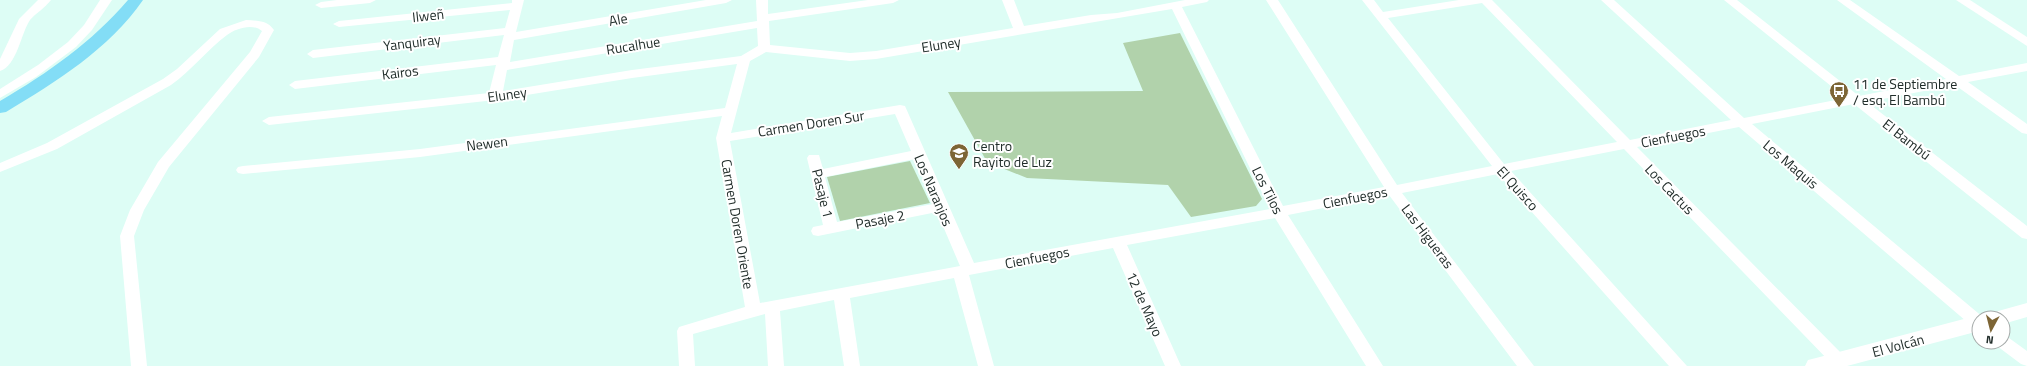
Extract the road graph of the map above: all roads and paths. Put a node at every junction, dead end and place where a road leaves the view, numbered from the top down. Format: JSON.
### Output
{"nodes":[{"id":1,"x":45,"y":0,"type":"edge"},
{"id":2,"x":106,"y":0,"type":"edge"},
{"id":3,"x":370,"y":0,"type":"edge"},
{"id":4,"x":726,"y":0,"type":"edge"},
{"id":5,"x":762,"y":0,"type":"edge"},
{"id":6,"x":893,"y":0,"type":"edge"},
{"id":7,"x":1008,"y":0,"type":"edge"},
{"id":8,"x":1203,"y":0,"type":"edge"},
{"id":9,"x":1272,"y":0,"type":"edge"},
{"id":10,"x":1368,"y":0,"type":"edge"},
{"id":11,"x":1480,"y":0,"type":"edge"},
{"id":12,"x":1486,"y":0,"type":"edge"},
{"id":13,"x":1607,"y":0,"type":"edge"},
{"id":14,"x":1730,"y":0,"type":"edge"},
{"id":15,"x":1843,"y":0,"type":"edge"},
{"id":16,"x":1962,"y":0,"type":"edge"},
{"id":17,"x":517,"y":3,"type":"edge"},
{"id":18,"x":321,"y":5,"type":"dead end"},
{"id":19,"x":1176,"y":6,"type":"junction"},
{"id":20,"x":1380,"y":16,"type":"junction"},
{"id":21,"x":763,"y":21,"type":"junction"},
{"id":22,"x":339,"y":24,"type":"dead end"},
{"id":23,"x":1020,"y":31,"type":"junction"},
{"id":24,"x":510,"y":34,"type":"junction"},
{"id":25,"x":2027,"y":42,"type":"edge"},
{"id":26,"x":764,"y":48,"type":"junction"},
{"id":27,"x":313,"y":54,"type":"dead end"},
{"id":28,"x":744,"y":59,"type":"junction"},
{"id":29,"x":504,"y":63,"type":"junction"},
{"id":30,"x":0,"y":67,"type":"edge"},
{"id":31,"x":2027,"y":67,"type":"edge"},
{"id":32,"x":1955,"y":81,"type":"junction"},
{"id":33,"x":295,"y":85,"type":"dead end"},
{"id":34,"x":0,"y":94,"type":"edge"},
{"id":35,"x":495,"y":96,"type":"junction"},
{"id":36,"x":1858,"y":100,"type":"junction"},
{"id":37,"x":900,"y":109,"type":"joint"},
{"id":38,"x":731,"y":111,"type":"junction"},
{"id":39,"x":269,"y":120,"type":"dead end"},
{"id":40,"x":1741,"y":122,"type":"junction"},
{"id":41,"x":2027,"y":130,"type":"edge"},
{"id":42,"x":723,"y":138,"type":"junction"},
{"id":43,"x":1628,"y":145,"type":"junction"},
{"id":44,"x":919,"y":154,"type":"junction"},
{"id":45,"x":814,"y":158,"type":"dead end"},
{"id":46,"x":0,"y":168,"type":"edge"},
{"id":47,"x":1501,"y":169,"type":"junction"},
{"id":48,"x":243,"y":170,"type":"dead end"},
{"id":49,"x":818,"y":174,"type":"junction"},
{"id":50,"x":1393,"y":190,"type":"junction"},
{"id":51,"x":942,"y":207,"type":"junction"},
{"id":52,"x":1279,"y":212,"type":"junction"},
{"id":53,"x":825,"y":230,"type":"joint"},
{"id":54,"x":2027,"y":234,"type":"edge"},
{"id":55,"x":1118,"y":242,"type":"junction"},
{"id":56,"x":964,"y":271,"type":"junction"},
{"id":57,"x":841,"y":293,"type":"junction"},
{"id":58,"x":772,"y":306,"type":"junction"},
{"id":59,"x":753,"y":310,"type":"junction"},
{"id":60,"x":2027,"y":310,"type":"edge"},
{"id":61,"x":2011,"y":314,"type":"edge"},
{"id":62,"x":1971,"y":316,"type":"edge"},
{"id":63,"x":1971,"y":325,"type":"edge"},
{"id":64,"x":2011,"y":348,"type":"edge"},
{"id":65,"x":1838,"y":360,"type":"junction"},
{"id":66,"x":2027,"y":360,"type":"edge"},
{"id":67,"x":139,"y":366,"type":"edge"},
{"id":68,"x":686,"y":366,"type":"edge"},
{"id":69,"x":776,"y":366,"type":"edge"},
{"id":70,"x":852,"y":366,"type":"edge"},
{"id":71,"x":986,"y":366,"type":"edge"},
{"id":72,"x":1173,"y":366,"type":"edge"},
{"id":73,"x":1375,"y":366,"type":"edge"},
{"id":74,"x":1526,"y":366,"type":"edge"},
{"id":75,"x":1680,"y":366,"type":"edge"},
{"id":76,"x":1816,"y":366,"type":"edge"}],
"edges":[{"from":1,"to":30,"type":"street"},
{"from":2,"to":34,"type":"street"},
{"from":3,"to":18,"type":"street"},
{"from":4,"to":24,"type":"street","name":"Ale"},
{"from":5,"to":21,"type":"street"},
{"from":6,"to":21,"type":"street","name":"Rucalhue"},
{"from":7,"to":23,"type":"street"},
{"from":8,"to":19,"type":"street","name":"Eluney"},
{"from":9,"to":50,"type":"street","name":"Las Higueras"},
{"from":10,"to":20,"type":"street","name":"El Quisco"},
{"from":11,"to":20,"type":"street"},
{"from":12,"to":43,"type":"street","name":"Los Cactus"},
{"from":13,"to":40,"type":"street","name":"Los Maquis"},
{"from":14,"to":36,"type":"street","name":"El Bambú"},
{"from":15,"to":32,"type":"street"},
{"from":16,"to":25,"type":"street"},
{"from":17,"to":22,"type":"street","name":"Ilweñ"},
{"from":17,"to":24,"type":"street"},
{"from":19,"to":23,"type":"street","name":"Eluney"},
{"from":19,"to":52,"type":"street","name":"Los Tilos"},
{"from":20,"to":47,"type":"street","name":"El Quisco"},
{"from":21,"to":26,"type":"street"},
{"from":21,"to":29,"type":"street","name":"Rucalhue"},
{"from":23,"to":26,"type":"street","name":"Eluney"},
{"from":24,"to":27,"type":"street","name":"Yanquiray"},
{"from":24,"to":29,"type":"street"},
{"from":26,"to":28,"type":"street"},
{"from":28,"to":35,"type":"street","name":"Eluney"},
{"from":28,"to":38,"type":"street"},
{"from":29,"to":33,"type":"street","name":"Kairos"},
{"from":29,"to":35,"type":"street"},
{"from":31,"to":32,"type":"street","name":"Cienfuegos"},
{"from":32,"to":36,"type":"street","name":"Cienfuegos"},
{"from":32,"to":41,"type":"street"},
{"from":35,"to":39,"type":"street","name":"Eluney"},
{"from":36,"to":40,"type":"street","name":"Cienfuegos"},
{"from":36,"to":54,"type":"street","name":"El Bambú"},
{"from":37,"to":42,"type":"street","name":"Carmen Doren Sur"},
{"from":37,"to":44,"type":"street","name":"Los Naranjos"},
{"from":38,"to":42,"type":"street"},
{"from":38,"to":48,"type":"street","name":"Newen"},
{"from":40,"to":43,"type":"street","name":"Cienfuegos"},
{"from":40,"to":62,"type":"street","name":"Los Maquis"},
{"from":42,"to":59,"type":"street","name":"Carmen Doren Oriente"},
{"from":43,"to":47,"type":"street","name":"Cienfuegos"},
{"from":43,"to":65,"type":"street","name":"Los Cactus"},
{"from":44,"to":49,"type":"street"},
{"from":44,"to":51,"type":"street","name":"Los Naranjos"},
{"from":45,"to":49,"type":"street","name":"Pasaje 1"},
{"from":46,"to":67,"type":"street"},
{"from":47,"to":50,"type":"street","name":"Cienfuegos"},
{"from":47,"to":75,"type":"street","name":"El Quisco"},
{"from":49,"to":53,"type":"street","name":"Pasaje 1"},
{"from":50,"to":52,"type":"street","name":"Cienfuegos"},
{"from":50,"to":74,"type":"street","name":"Las Higueras"},
{"from":51,"to":53,"type":"street","name":"Pasaje 2"},
{"from":51,"to":56,"type":"street","name":"Los Naranjos"},
{"from":52,"to":55,"type":"street","name":"Cienfuegos"},
{"from":52,"to":73,"type":"street","name":"Los Tilos"},
{"from":55,"to":56,"type":"street","name":"Cienfuegos"},
{"from":55,"to":72,"type":"street","name":"12 de Mayo"},
{"from":56,"to":57,"type":"street","name":"Cienfuegos"},
{"from":56,"to":71,"type":"street","name":"Los Naranjos"},
{"from":57,"to":58,"type":"street","name":"Cienfuegos"},
{"from":57,"to":70,"type":"street"},
{"from":58,"to":59,"type":"street","name":"Cienfuegos"},
{"from":58,"to":69,"type":"street"},
{"from":59,"to":68,"type":"street","name":"Cienfuegos"},
{"from":60,"to":61,"type":"street"},
{"from":63,"to":65,"type":"street","name":"El Volcán"},
{"from":64,"to":66,"type":"street"},
{"from":65,"to":76,"type":"street","name":"El Volcán"}]}
